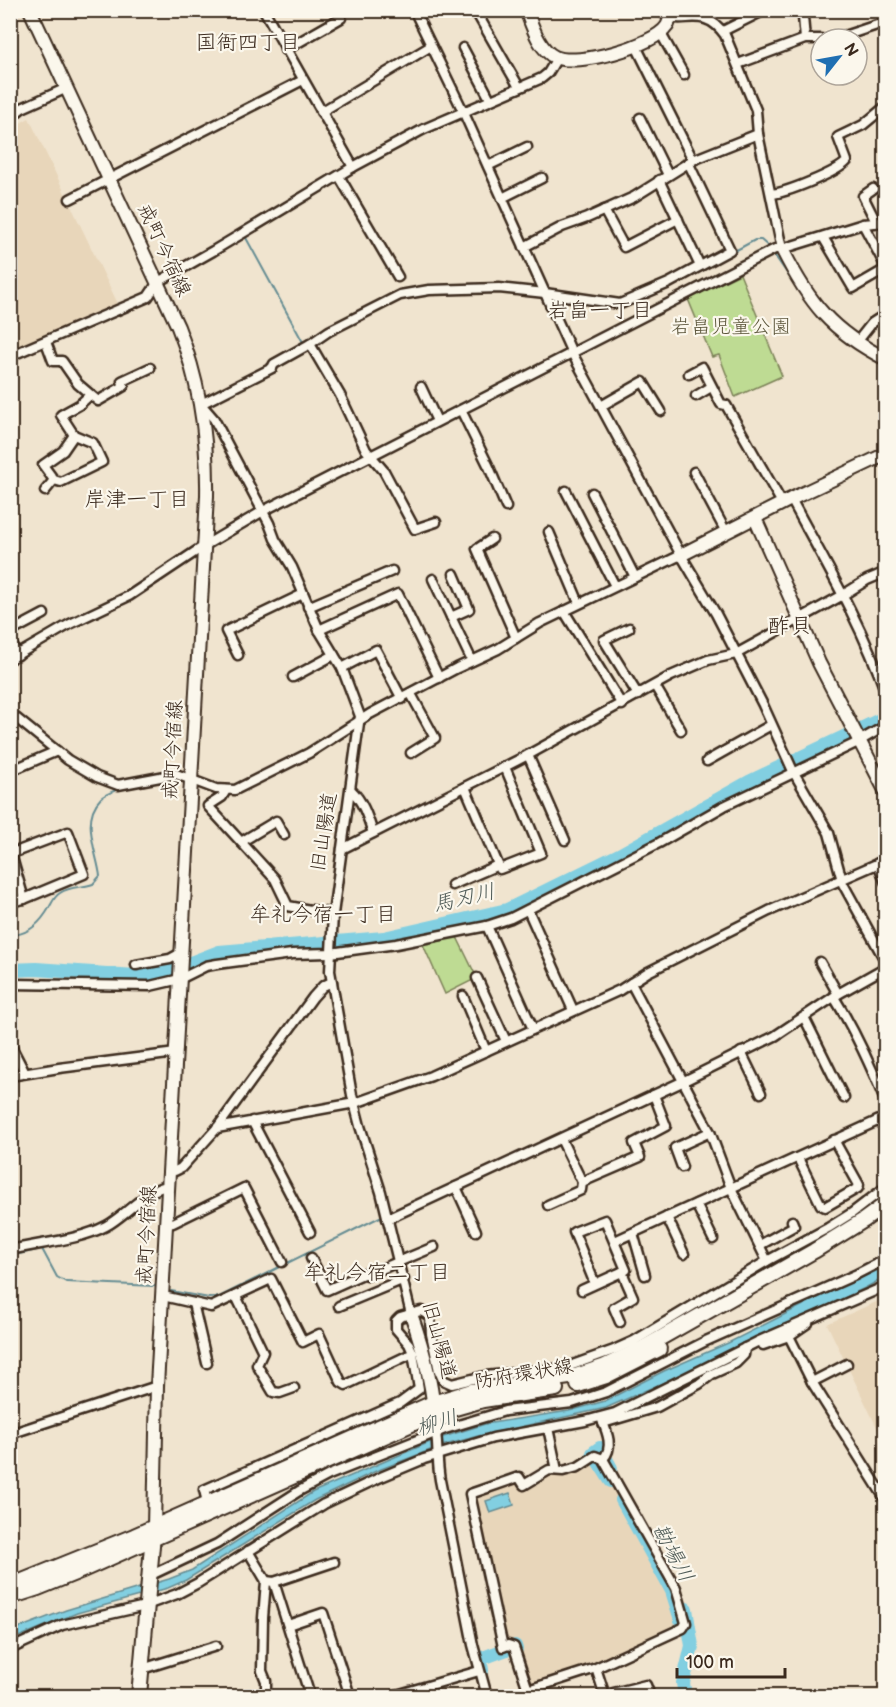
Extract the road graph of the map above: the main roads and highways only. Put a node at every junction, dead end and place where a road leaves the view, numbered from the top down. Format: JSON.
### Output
{"nodes":[{"id":1,"x":885,"y":1204,"type":"edge"},
{"id":2,"x":885,"y":1216,"type":"edge"},
{"id":3,"x":434,"y":1408,"type":"junction"},
{"id":4,"x":153,"y":1534,"type":"junction"},
{"id":5,"x":10,"y":1586,"type":"edge"},
{"id":6,"x":10,"y":1597,"type":"edge"},
{"id":7,"x":139,"y":1696,"type":"edge"}],
"edges":[{"from":1,"to":3,"type":"main road","name":"防府環状線"},
{"from":2,"to":3,"type":"main road","name":"防府環状線"},
{"from":3,"to":4,"type":"main road","name":"防府環状線"},
{"from":3,"to":4,"type":"main road","name":"防府環状線"},
{"from":4,"to":5,"type":"main road","name":"防府環状線"},
{"from":4,"to":6,"type":"main road","name":"防府環状線"},
{"from":4,"to":7,"type":"main road"}]}
